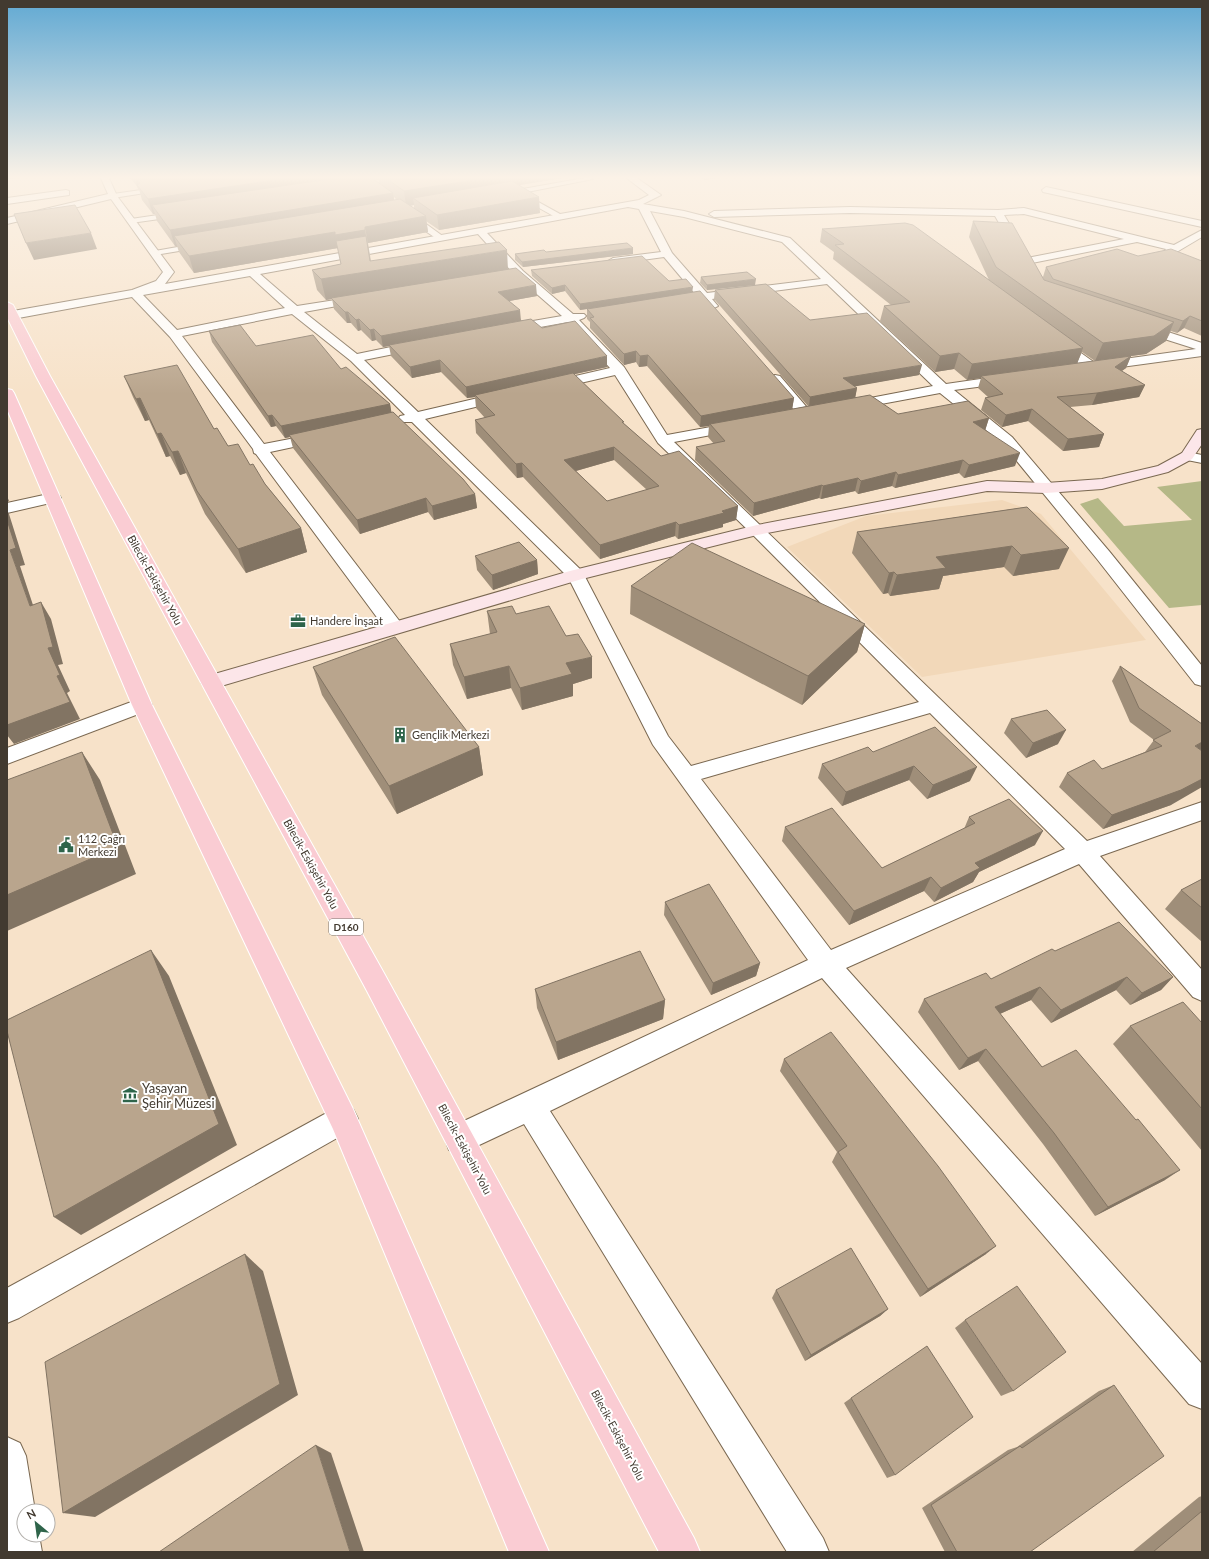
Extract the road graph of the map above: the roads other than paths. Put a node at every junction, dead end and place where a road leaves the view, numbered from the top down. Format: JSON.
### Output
{"nodes":[{"id":1,"x":152,"y":249,"type":"edge"},
{"id":2,"x":180,"y":249,"type":"edge"},
{"id":3,"x":375,"y":249,"type":"edge"},
{"id":4,"x":497,"y":249,"type":"edge"},
{"id":5,"x":664,"y":249,"type":"edge"},
{"id":6,"x":795,"y":249,"type":"edge"},
{"id":7,"x":1020,"y":249,"type":"edge"},
{"id":8,"x":1090,"y":249,"type":"edge"},
{"id":9,"x":1173,"y":249,"type":"edge"},
{"id":10,"x":155,"y":253,"type":"junction"},
{"id":11,"x":667,"y":254,"type":"junction"},
{"id":12,"x":1027,"y":261,"type":"junction"},
{"id":13,"x":605,"y":262,"type":"edge"},
{"id":14,"x":1202,"y":268,"type":"edge"},
{"id":15,"x":251,"y":271,"type":"junction"},
{"id":16,"x":534,"y":271,"type":"edge"},
{"id":17,"x":519,"y":273,"type":"junction"},
{"id":18,"x":1032,"y":274,"type":"edge"},
{"id":19,"x":503,"y":275,"type":"edge"},
{"id":20,"x":828,"y":281,"type":"junction"},
{"id":21,"x":135,"y":293,"type":"junction"},
{"id":22,"x":703,"y":296,"type":"junction"},
{"id":23,"x":372,"y":297,"type":"edge"},
{"id":24,"x":664,"y":302,"type":"edge"},
{"id":25,"x":10,"y":310,"type":"edge"},
{"id":26,"x":294,"y":310,"type":"junction"},
{"id":27,"x":593,"y":313,"type":"edge"},
{"id":28,"x":718,"y":314,"type":"edge"},
{"id":29,"x":570,"y":317,"type":"junction"},
{"id":30,"x":1130,"y":324,"type":"edge"},
{"id":31,"x":493,"y":332,"type":"edge"},
{"id":32,"x":174,"y":334,"type":"junction"},
{"id":33,"x":1048,"y":334,"type":"edge"},
{"id":34,"x":432,"y":343,"type":"edge"},
{"id":35,"x":1202,"y":347,"type":"edge"},
{"id":36,"x":1202,"y":352,"type":"edge"},
{"id":37,"x":355,"y":358,"type":"junction"},
{"id":38,"x":1092,"y":367,"type":"junction"},
{"id":39,"x":619,"y":370,"type":"junction"},
{"id":40,"x":1076,"y":370,"type":"edge"},
{"id":41,"x":769,"y":372,"type":"edge"},
{"id":42,"x":1021,"y":377,"type":"edge"},
{"id":43,"x":943,"y":388,"type":"junction"},
{"id":44,"x":536,"y":389,"type":"edge"},
{"id":45,"x":7,"y":393,"type":"edge"},
{"id":46,"x":514,"y":394,"type":"edge"},
{"id":47,"x":836,"y":408,"type":"edge"},
{"id":48,"x":820,"y":411,"type":"edge"},
{"id":49,"x":805,"y":414,"type":"junction"},
{"id":50,"x":416,"y":416,"type":"junction"},
{"id":51,"x":790,"y":416,"type":"edge"},
{"id":52,"x":394,"y":421,"type":"edge"},
{"id":53,"x":752,"y":423,"type":"edge"},
{"id":54,"x":1202,"y":433,"type":"edge"},
{"id":55,"x":334,"y":434,"type":"edge"},
{"id":56,"x":663,"y":440,"type":"junction"},
{"id":57,"x":259,"y":450,"type":"junction"},
{"id":58,"x":1195,"y":457,"type":"edge"},
{"id":59,"x":1046,"y":488,"type":"junction"},
{"id":60,"x":53,"y":498,"type":"junction"},
{"id":61,"x":7,"y":508,"type":"edge"},
{"id":62,"x":757,"y":530,"type":"junction"},
{"id":63,"x":576,"y":575,"type":"junction"},
{"id":64,"x":394,"y":627,"type":"junction"},
{"id":65,"x":1202,"y":679,"type":"edge"},
{"id":66,"x":211,"y":682,"type":"junction"},
{"id":67,"x":142,"y":705,"type":"junction"},
{"id":68,"x":935,"y":706,"type":"junction"},
{"id":69,"x":7,"y":756,"type":"edge"},
{"id":70,"x":686,"y":775,"type":"junction"},
{"id":71,"x":1202,"y":811,"type":"edge"},
{"id":72,"x":1083,"y":852,"type":"junction"},
{"id":73,"x":826,"y":964,"type":"junction"},
{"id":74,"x":1202,"y":989,"type":"edge"},
{"id":75,"x":530,"y":1106,"type":"junction"},
{"id":76,"x":343,"y":1119,"type":"junction"},
{"id":77,"x":460,"y":1139,"type":"junction"},
{"id":78,"x":7,"y":1306,"type":"edge"},
{"id":79,"x":1202,"y":1391,"type":"edge"},
{"id":80,"x":7,"y":1456,"type":"edge"},
{"id":81,"x":22,"y":1552,"type":"edge"},
{"id":82,"x":529,"y":1552,"type":"edge"},
{"id":83,"x":680,"y":1552,"type":"edge"},
{"id":84,"x":809,"y":1552,"type":"edge"}],
"edges":[{"from":1,"to":10,"type":"street"},
{"from":2,"to":10,"type":"lane"},
{"from":3,"to":15,"type":"street"},
{"from":4,"to":17,"type":"street"},
{"from":5,"to":11,"type":"street"},
{"from":6,"to":20,"type":"street"},
{"from":7,"to":12,"type":"street"},
{"from":8,"to":12,"type":"street"},
{"from":9,"to":14,"type":"street"},
{"from":10,"to":21,"type":"street"},
{"from":11,"to":13,"type":"street"},
{"from":11,"to":22,"type":"street"},
{"from":12,"to":18,"type":"street"},
{"from":15,"to":21,"type":"street"},
{"from":15,"to":26,"type":"street"},
{"from":16,"to":17,"type":"street"},
{"from":17,"to":19,"type":"street"},
{"from":17,"to":29,"type":"street"},
{"from":20,"to":22,"type":"street"},
{"from":20,"to":43,"type":"street"},
{"from":21,"to":25,"type":"street"},
{"from":21,"to":32,"type":"street"},
{"from":22,"to":24,"type":"street"},
{"from":22,"to":28,"type":"street"},
{"from":23,"to":26,"type":"street"},
{"from":25,"to":66,"type":"main road","name":"Bilecik-Eskişehir Yolu","number":"D160"},
{"from":26,"to":32,"type":"street"},
{"from":26,"to":37,"type":"street"},
{"from":27,"to":29,"type":"street"},
{"from":29,"to":31,"type":"street"},
{"from":29,"to":39,"type":"street"},
{"from":30,"to":35,"type":"street"},
{"from":32,"to":57,"type":"street"},
{"from":33,"to":38,"type":"street"},
{"from":34,"to":37,"type":"street"},
{"from":36,"to":38,"type":"street"},
{"from":37,"to":50,"type":"street"},
{"from":38,"to":40,"type":"street"},
{"from":39,"to":44,"type":"street"},
{"from":39,"to":56,"type":"street"},
{"from":41,"to":49,"type":"street"},
{"from":42,"to":43,"type":"street"},
{"from":43,"to":47,"type":"street"},
{"from":43,"to":59,"type":"street"},
{"from":45,"to":60,"type":"main road"},
{"from":46,"to":50,"type":"street"},
{"from":48,"to":49,"type":"street"},
{"from":49,"to":51,"type":"street"},
{"from":50,"to":52,"type":"street"},
{"from":50,"to":63,"type":"street"},
{"from":53,"to":56,"type":"street"},
{"from":54,"to":58,"type":"street"},
{"from":55,"to":57,"type":"street"},
{"from":56,"to":62,"type":"street"},
{"from":57,"to":64,"type":"street"},
{"from":58,"to":59,"type":"street"},
{"from":59,"to":62,"type":"street"},
{"from":59,"to":65,"type":"street"},
{"from":60,"to":61,"type":"street"},
{"from":60,"to":67,"type":"main road"},
{"from":62,"to":63,"type":"street"},
{"from":62,"to":68,"type":"street"},
{"from":63,"to":64,"type":"street"},
{"from":63,"to":70,"type":"street"},
{"from":64,"to":66,"type":"street"},
{"from":66,"to":77,"type":"main road","name":"Bilecik-Eskişehir Yolu","number":"D160"},
{"from":67,"to":69,"type":"street"},
{"from":67,"to":76,"type":"main road"},
{"from":68,"to":70,"type":"street"},
{"from":68,"to":72,"type":"street"},
{"from":70,"to":73,"type":"street"},
{"from":71,"to":72,"type":"street"},
{"from":72,"to":73,"type":"street"},
{"from":72,"to":74,"type":"street"},
{"from":73,"to":75,"type":"street"},
{"from":73,"to":79,"type":"street"},
{"from":75,"to":77,"type":"street"},
{"from":75,"to":84,"type":"street"},
{"from":76,"to":78,"type":"street"},
{"from":76,"to":82,"type":"main road"},
{"from":77,"to":83,"type":"main road","name":"Bilecik-Eskişehir Yolu","number":"D160"},
{"from":80,"to":81,"type":"street"}]}
